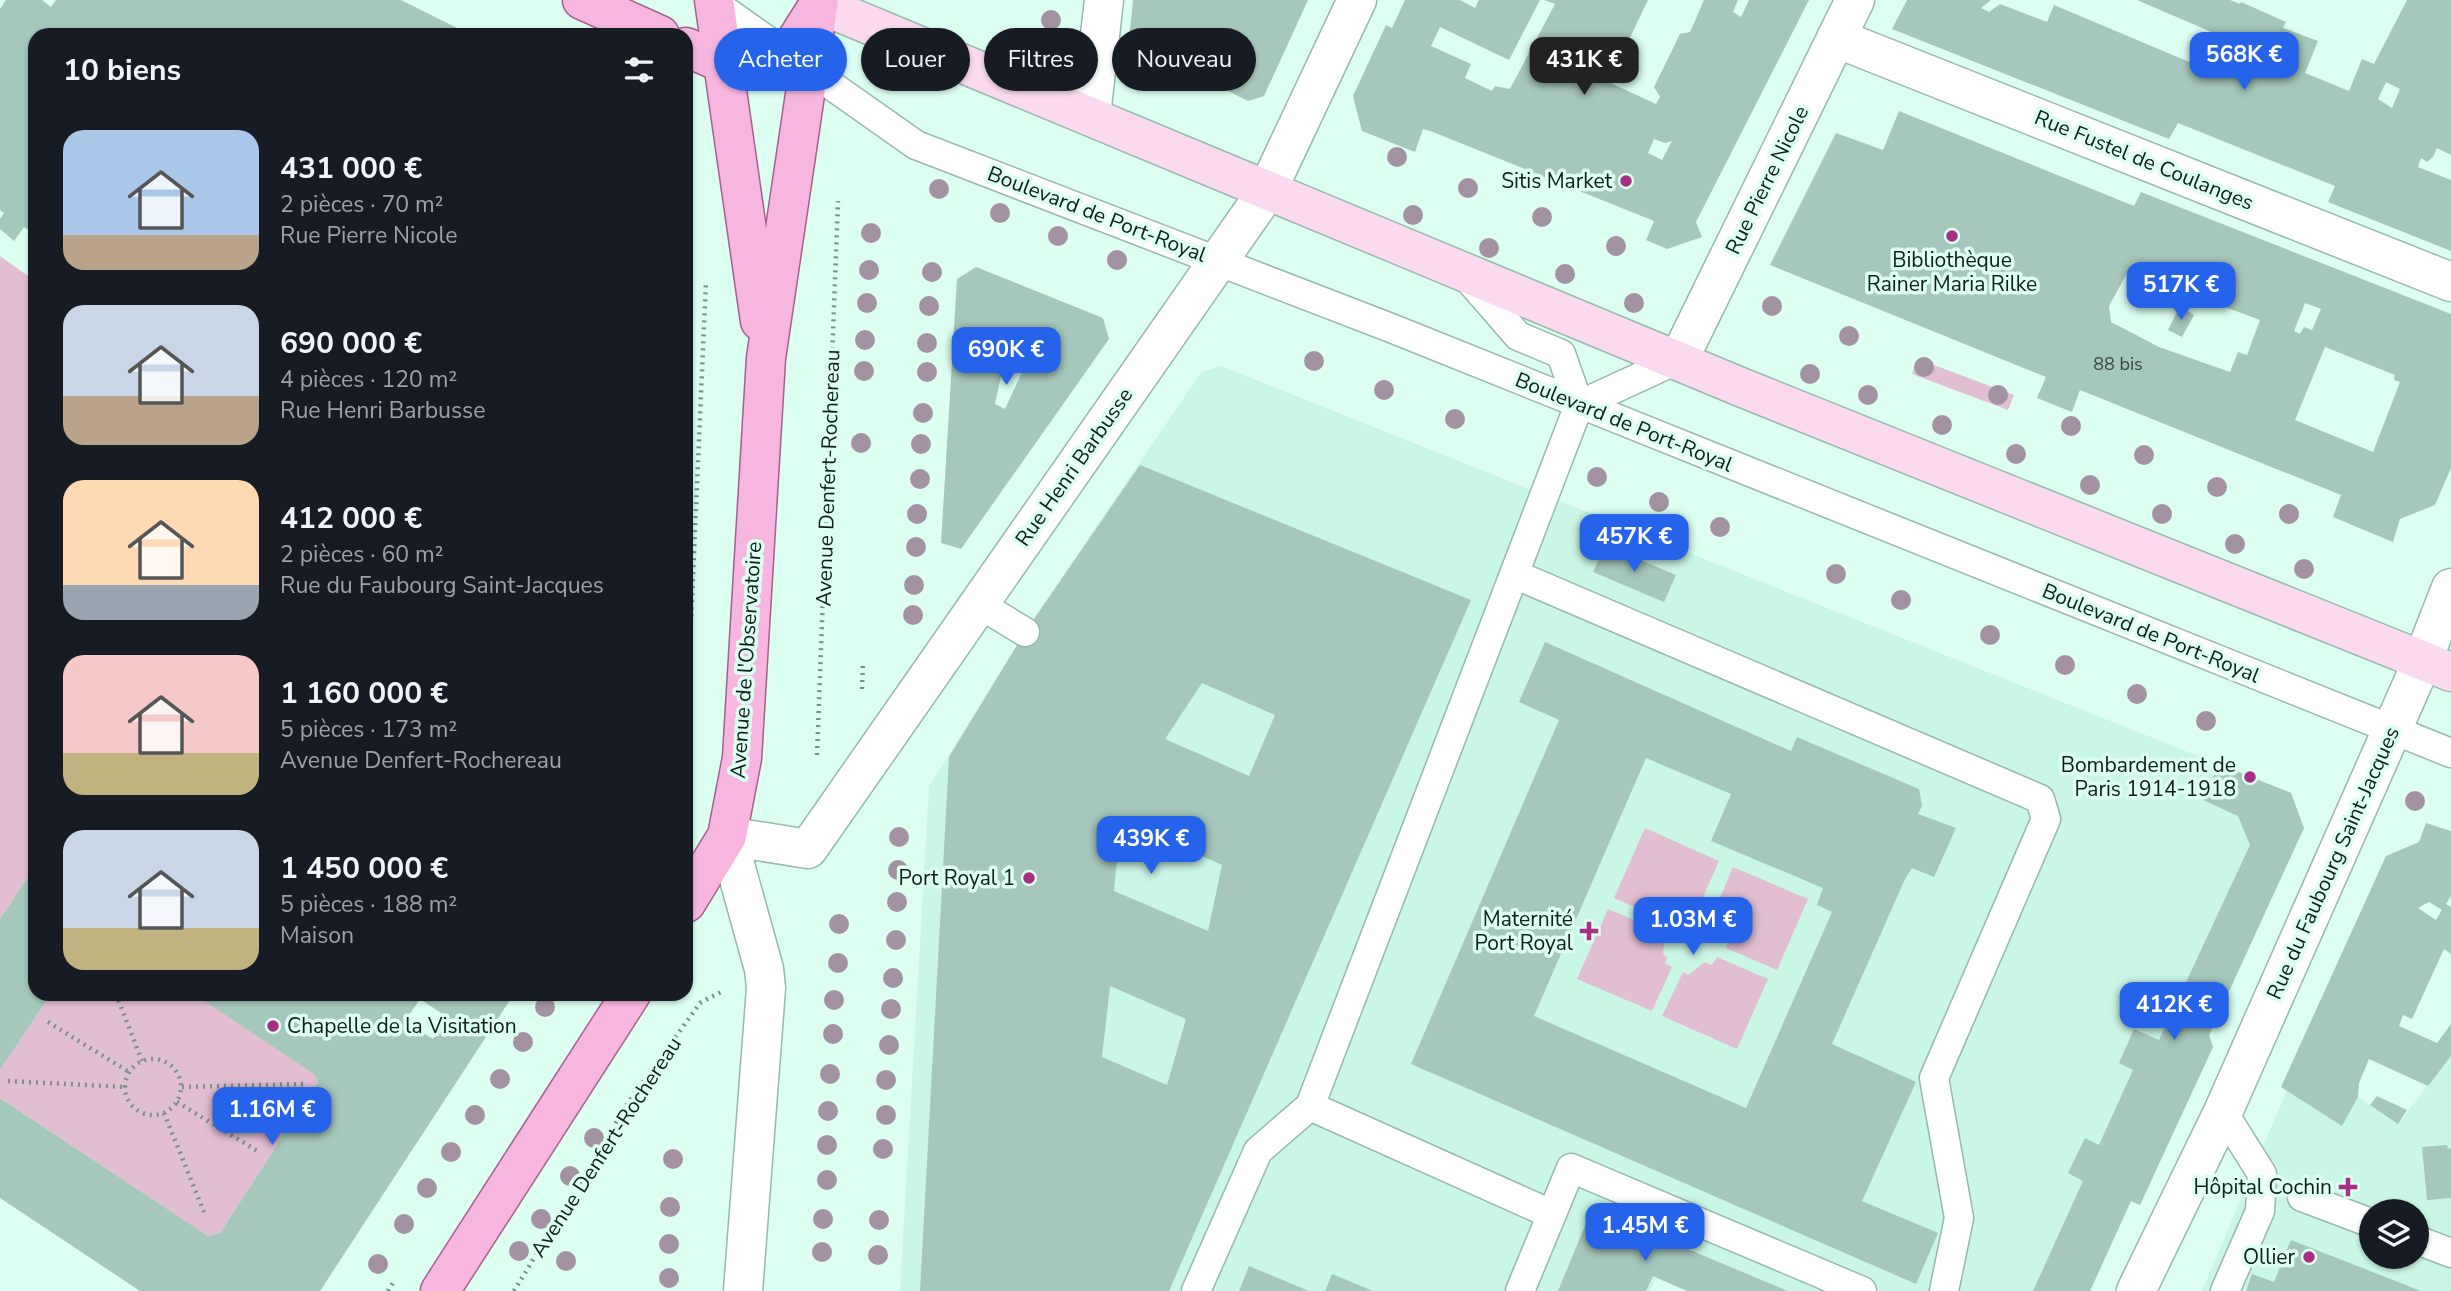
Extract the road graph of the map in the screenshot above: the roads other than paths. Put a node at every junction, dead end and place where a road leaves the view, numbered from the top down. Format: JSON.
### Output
{"nodes":[{"id":1,"x":582,"y":0,"type":"edge"},
{"id":2,"x":1104,"y":0,"type":"edge"},
{"id":3,"x":1357,"y":0,"type":"edge"},
{"id":4,"x":1855,"y":0,"type":"edge"},
{"id":5,"x":712,"y":1,"type":"edge"},
{"id":6,"x":816,"y":1,"type":"edge"},
{"id":7,"x":644,"y":28,"type":"edge"},
{"id":8,"x":716,"y":28,"type":"edge"},
{"id":9,"x":749,"y":28,"type":"edge"},
{"id":10,"x":808,"y":28,"type":"edge"},
{"id":11,"x":1836,"y":38,"type":"junction"},
{"id":12,"x":693,"y":50,"type":"edge"},
{"id":13,"x":714,"y":59,"type":"edge"},
{"id":14,"x":726,"y":91,"type":"edge"},
{"id":15,"x":795,"y":91,"type":"edge"},
{"id":16,"x":838,"y":91,"type":"edge"},
{"id":17,"x":1091,"y":116,"type":"junction"},
{"id":18,"x":1267,"y":191,"type":"junction"},
{"id":19,"x":1220,"y":260,"type":"junction"},
{"id":20,"x":1461,"y":270,"type":"junction"},
{"id":21,"x":2451,"y":282,"type":"edge"},
{"id":22,"x":766,"y":358,"type":"junction"},
{"id":23,"x":1679,"y":359,"type":"junction"},
{"id":24,"x":1579,"y":405,"type":"junction"},
{"id":25,"x":1514,"y":574,"type":"junction"},
{"id":26,"x":2451,"y":588,"type":"edge"},
{"id":27,"x":979,"y":604,"type":"junction"},
{"id":28,"x":1025,"y":632,"type":"dead end"},
{"id":29,"x":2437,"y":667,"type":"edge"},
{"id":30,"x":2392,"y":730,"type":"junction"},
{"id":31,"x":2451,"y":753,"type":"edge"},
{"id":32,"x":727,"y":836,"type":"junction"},
{"id":33,"x":693,"y":892,"type":"edge"},
{"id":34,"x":626,"y":1001,"type":"edge"},
{"id":35,"x":1310,"y":1106,"type":"junction"},
{"id":36,"x":2223,"y":1112,"type":"junction"},
{"id":37,"x":2302,"y":1197,"type":"dead end"},
{"id":38,"x":1551,"y":1214,"type":"junction"},
{"id":39,"x":2359,"y":1218,"type":"edge"},
{"id":40,"x":2429,"y":1245,"type":"edge"},
{"id":41,"x":2451,"y":1253,"type":"edge"},
{"id":42,"x":439,"y":1291,"type":"edge"},
{"id":43,"x":743,"y":1291,"type":"edge"},
{"id":44,"x":1196,"y":1291,"type":"edge"},
{"id":45,"x":1520,"y":1291,"type":"edge"},
{"id":46,"x":1862,"y":1291,"type":"edge"},
{"id":47,"x":1944,"y":1291,"type":"edge"},
{"id":48,"x":2136,"y":1291,"type":"edge"},
{"id":49,"x":2225,"y":1291,"type":"edge"}],
"edges":[{"from":1,"to":7,"type":"main road"},
{"from":2,"to":17,"type":"street"},
{"from":3,"to":18,"type":"street","name":"Rue Henri Barbusse"},
{"from":4,"to":11,"type":"street","name":"Rue Pierre Nicole"},
{"from":5,"to":8,"type":"main road","name":"Avenue de l'Observatoire"},
{"from":5,"to":9,"type":"lane","name":"Boulevard de Port-Royal"},
{"from":6,"to":10,"type":"main road","name":"Avenue de l'Observatoire"},
{"from":6,"to":17,"type":"main road"},
{"from":11,"to":21,"type":"street","name":"Rue Fustel de Coulanges"},
{"from":11,"to":23,"type":"street","name":"Rue Pierre Nicole"},
{"from":12,"to":13,"type":"main road"},
{"from":14,"to":22,"type":"main road","name":"Avenue de l'Observatoire"},
{"from":15,"to":22,"type":"main road","name":"Avenue de l'Observatoire"},
{"from":16,"to":19,"type":"lane","name":"Boulevard de Port-Royal"},
{"from":17,"to":18,"type":"main road"},
{"from":18,"to":19,"type":"street","name":"Rue Henri Barbusse"},
{"from":18,"to":20,"type":"main road"},
{"from":19,"to":24,"type":"lane","name":"Boulevard de Port-Royal"},
{"from":19,"to":27,"type":"street","name":"Rue Henri Barbusse"},
{"from":20,"to":23,"type":"main road"},
{"from":20,"to":24,"type":"lane"},
{"from":22,"to":32,"type":"main road","name":"Avenue de l'Observatoire"},
{"from":23,"to":24,"type":"lane"},
{"from":23,"to":29,"type":"main road"},
{"from":24,"to":25,"type":"lane"},
{"from":24,"to":30,"type":"lane","name":"Boulevard de Port-Royal"},
{"from":25,"to":35,"type":"lane"},
{"from":25,"to":47,"type":"lane"},
{"from":26,"to":29,"type":"street","name":"Rue du Faubourg Saint-Jacques"},
{"from":27,"to":28,"type":"lane"},
{"from":27,"to":32,"type":"street","name":"Rue Henri Barbusse"},
{"from":29,"to":30,"type":"street","name":"Rue du Faubourg Saint-Jacques"},
{"from":30,"to":31,"type":"lane","name":"Boulevard de Port-Royal"},
{"from":30,"to":36,"type":"street","name":"Rue du Faubourg Saint-Jacques"},
{"from":32,"to":33,"type":"main road"},
{"from":32,"to":43,"type":"street","name":"Avenue de l'Observatoire"},
{"from":34,"to":42,"type":"main road"},
{"from":35,"to":38,"type":"lane"},
{"from":35,"to":44,"type":"lane"},
{"from":36,"to":48,"type":"street","name":"Rue du Faubourg Saint-Jacques"},
{"from":36,"to":49,"type":"lane"},
{"from":37,"to":39,"type":"lane"},
{"from":38,"to":45,"type":"lane"},
{"from":38,"to":46,"type":"lane"},
{"from":40,"to":41,"type":"lane"}]}
